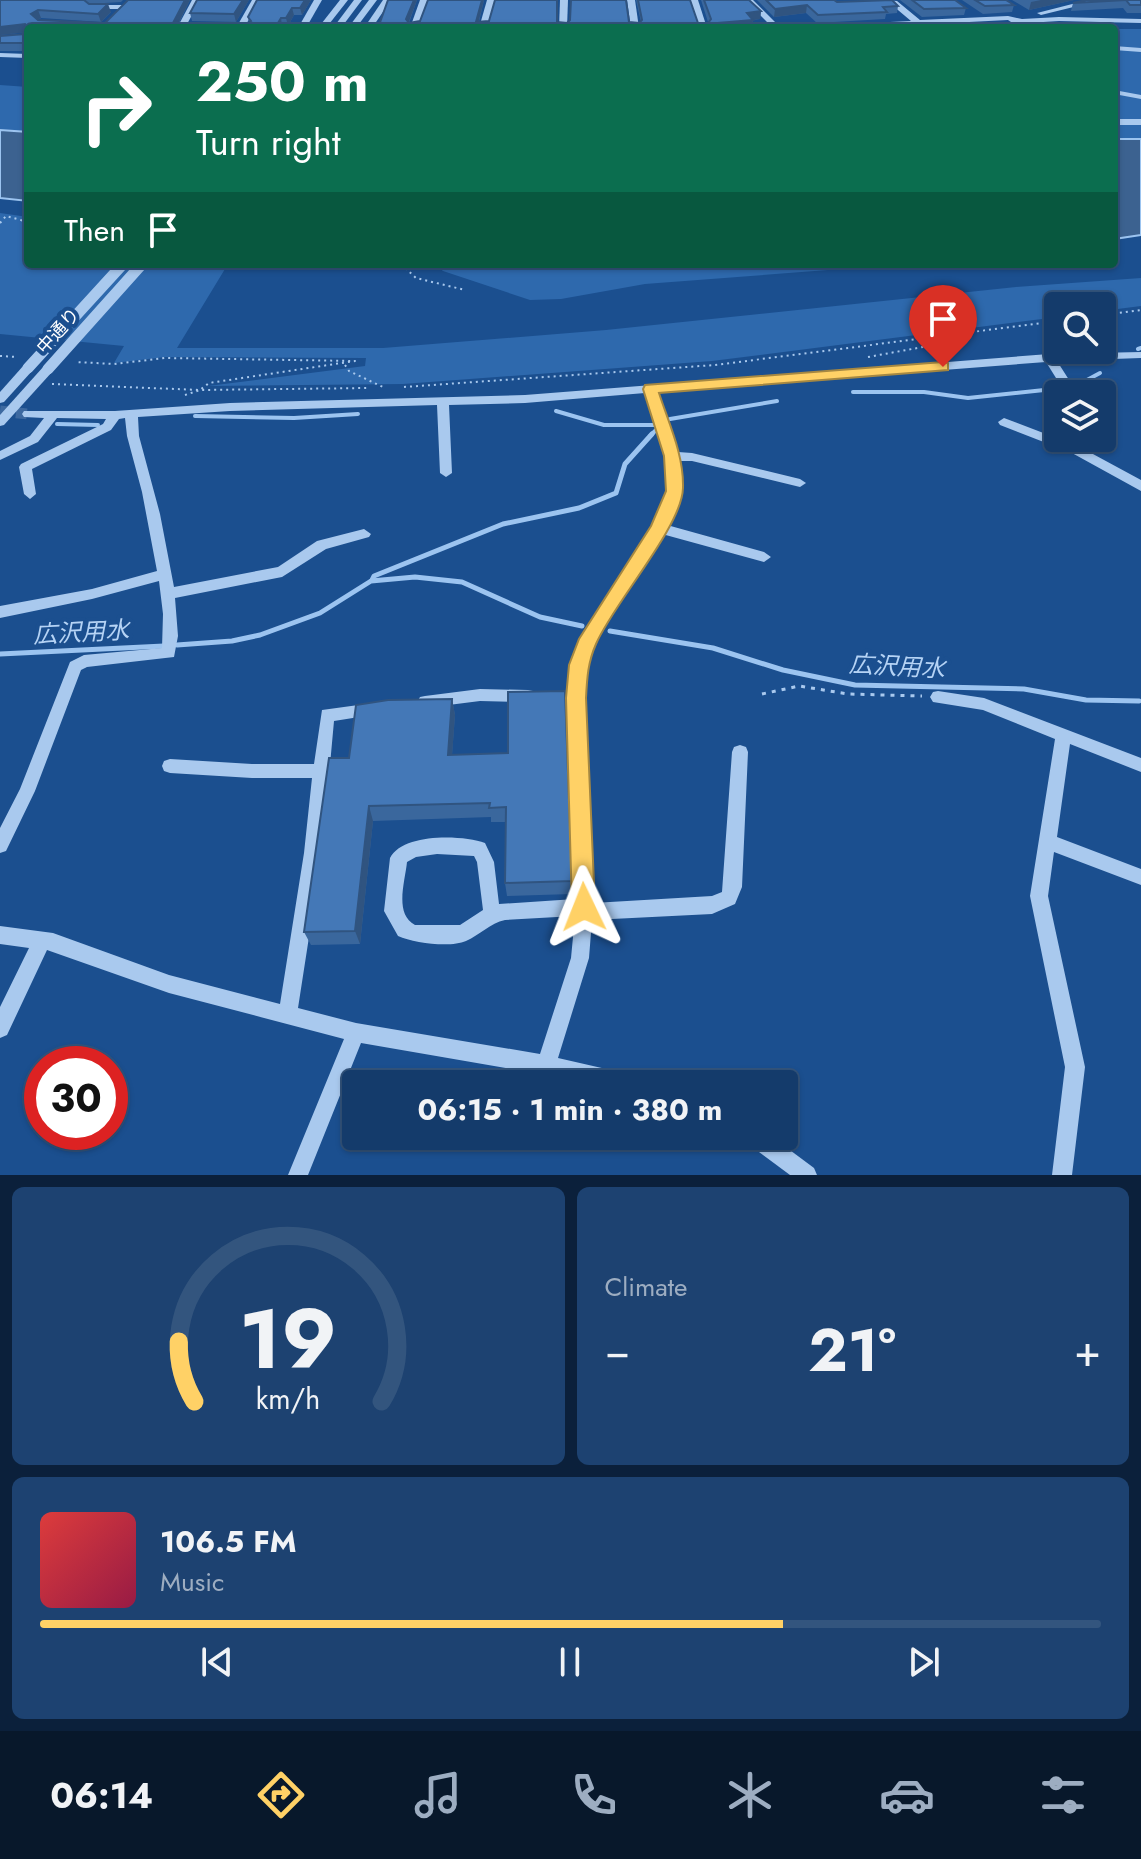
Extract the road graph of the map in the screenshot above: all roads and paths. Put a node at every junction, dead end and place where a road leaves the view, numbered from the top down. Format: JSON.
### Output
{"nodes":[{"id":1,"x":196,"y":0,"type":"edge"},
{"id":2,"x":256,"y":0,"type":"edge"},
{"id":3,"x":318,"y":0,"type":"edge"},
{"id":4,"x":344,"y":0,"type":"edge"},
{"id":5,"x":358,"y":0,"type":"edge"},
{"id":6,"x":373,"y":0,"type":"edge"},
{"id":7,"x":387,"y":0,"type":"edge"},
{"id":8,"x":424,"y":0,"type":"edge"},
{"id":9,"x":491,"y":0,"type":"edge"},
{"id":10,"x":564,"y":0,"type":"edge"},
{"id":11,"x":631,"y":0,"type":"edge"},
{"id":12,"x":694,"y":0,"type":"edge"},
{"id":13,"x":749,"y":0,"type":"edge"},
{"id":14,"x":1061,"y":0,"type":"edge"},
{"id":15,"x":1098,"y":0,"type":"edge"},
{"id":16,"x":873,"y":3,"type":"edge"},
{"id":17,"x":128,"y":4,"type":"edge"},
{"id":18,"x":93,"y":7,"type":"edge"},
{"id":19,"x":1012,"y":7,"type":"edge"},
{"id":20,"x":1073,"y":7,"type":"junction"},
{"id":21,"x":969,"y":9,"type":"edge"},
{"id":22,"x":118,"y":15,"type":"edge"},
{"id":23,"x":847,"y":15,"type":"edge"},
{"id":24,"x":1031,"y":18,"type":"junction"},
{"id":25,"x":982,"y":20,"type":"junction"},
{"id":26,"x":1020,"y":21,"type":"junction"},
{"id":27,"x":1141,"y":21,"type":"edge"},
{"id":28,"x":919,"y":23,"type":"junction"},
{"id":29,"x":185,"y":24,"type":"edge"},
{"id":30,"x":241,"y":24,"type":"edge"},
{"id":31,"x":304,"y":24,"type":"edge"},
{"id":32,"x":325,"y":24,"type":"edge"},
{"id":33,"x":340,"y":24,"type":"edge"},
{"id":34,"x":355,"y":24,"type":"edge"},
{"id":35,"x":371,"y":24,"type":"edge"},
{"id":36,"x":415,"y":24,"type":"edge"},
{"id":37,"x":484,"y":24,"type":"edge"},
{"id":38,"x":563,"y":24,"type":"edge"},
{"id":39,"x":634,"y":24,"type":"edge"},
{"id":40,"x":702,"y":24,"type":"edge"},
{"id":41,"x":773,"y":24,"type":"edge"},
{"id":42,"x":856,"y":24,"type":"edge"},
{"id":43,"x":888,"y":24,"type":"edge"},
{"id":44,"x":986,"y":24,"type":"edge"},
{"id":45,"x":1118,"y":50,"type":"edge"},
{"id":46,"x":1141,"y":50,"type":"edge"},
{"id":47,"x":0,"y":55,"type":"edge"},
{"id":48,"x":24,"y":56,"type":"edge"},
{"id":49,"x":0,"y":64,"type":"edge"},
{"id":50,"x":24,"y":65,"type":"edge"},
{"id":51,"x":1141,"y":86,"type":"edge"},
{"id":52,"x":1118,"y":89,"type":"edge"},
{"id":53,"x":1118,"y":90,"type":"edge"},
{"id":54,"x":1141,"y":97,"type":"edge"},
{"id":55,"x":1118,"y":122,"type":"edge"},
{"id":56,"x":1141,"y":122,"type":"edge"},
{"id":57,"x":24,"y":221,"type":"edge"},
{"id":58,"x":0,"y":223,"type":"edge"},
{"id":59,"x":119,"y":268,"type":"edge"},
{"id":60,"x":138,"y":268,"type":"edge"},
{"id":61,"x":405,"y":268,"type":"edge"},
{"id":62,"x":465,"y":290,"type":"dead end"},
{"id":63,"x":1141,"y":310,"type":"edge"},
{"id":64,"x":1116,"y":313,"type":"edge"},
{"id":65,"x":1044,"y":323,"type":"edge"},
{"id":66,"x":1141,"y":355,"type":"edge"},
{"id":67,"x":0,"y":356,"type":"edge"},
{"id":68,"x":1116,"y":356,"type":"edge"},
{"id":69,"x":1044,"y":358,"type":"edge"},
{"id":70,"x":25,"y":362,"type":"junction"},
{"id":71,"x":76,"y":362,"type":"dead end"},
{"id":72,"x":345,"y":365,"type":"junction"},
{"id":73,"x":651,"y":378,"type":"junction"},
{"id":74,"x":48,"y":384,"type":"dead end"},
{"id":75,"x":400,"y":388,"type":"dead end"},
{"id":76,"x":200,"y":390,"type":"junction"},
{"id":77,"x":173,"y":397,"type":"dead end"},
{"id":78,"x":0,"y":399,"type":"edge"},
{"id":79,"x":443,"y":402,"type":"junction"},
{"id":80,"x":28,"y":414,"type":"tunnel mouth"},
{"id":81,"x":132,"y":414,"type":"junction"},
{"id":82,"x":53,"y":415,"type":"junction"},
{"id":83,"x":115,"y":415,"type":"junction"},
{"id":84,"x":0,"y":422,"type":"edge"},
{"id":85,"x":1004,"y":422,"type":"dead end"},
{"id":86,"x":2,"y":455,"type":"edge"},
{"id":87,"x":672,"y":456,"type":"junction"},
{"id":88,"x":446,"y":473,"type":"dead end"},
{"id":89,"x":800,"y":483,"type":"dead end"},
{"id":90,"x":1141,"y":486,"type":"edge"},
{"id":91,"x":30,"y":494,"type":"dead end"},
{"id":92,"x":659,"y":528,"type":"junction"},
{"id":93,"x":364,"y":534,"type":"dead end"},
{"id":94,"x":764,"y":557,"type":"dead end"},
{"id":95,"x":163,"y":575,"type":"junction"},
{"id":96,"x":168,"y":594,"type":"junction"},
{"id":97,"x":0,"y":612,"type":"edge"},
{"id":98,"x":762,"y":694,"type":"dead end"},
{"id":99,"x":562,"y":697,"type":"junction"},
{"id":100,"x":938,"y":697,"type":"joint"},
{"id":101,"x":1064,"y":734,"type":"junction"},
{"id":102,"x":740,"y":752,"type":"dead end"},
{"id":103,"x":1141,"y":765,"type":"edge"},
{"id":104,"x":170,"y":766,"type":"dead end"},
{"id":105,"x":321,"y":771,"type":"junction"},
{"id":106,"x":1048,"y":842,"type":"junction"},
{"id":107,"x":0,"y":845,"type":"edge"},
{"id":108,"x":1141,"y":877,"type":"edge"},
{"id":109,"x":584,"y":909,"type":"junction"},
{"id":110,"x":493,"y":914,"type":"junction"},
{"id":111,"x":0,"y":935,"type":"edge"},
{"id":112,"x":42,"y":940,"type":"junction"},
{"id":113,"x":288,"y":1014,"type":"junction"},
{"id":114,"x":0,"y":1028,"type":"edge"},
{"id":115,"x":356,"y":1033,"type":"junction"},
{"id":116,"x":546,"y":1065,"type":"junction"},
{"id":117,"x":568,"y":1070,"type":"edge"},
{"id":118,"x":773,"y":1150,"type":"edge"},
{"id":119,"x":298,"y":1175,"type":"edge"},
{"id":120,"x":807,"y":1175,"type":"edge"},
{"id":121,"x":1062,"y":1175,"type":"edge"}],
"edges":[{"from":1,"to":29,"type":"street"},
{"from":2,"to":30,"type":"street"},
{"from":3,"to":31,"type":"street"},
{"from":4,"to":32,"type":"street"},
{"from":5,"to":33,"type":"street"},
{"from":6,"to":34,"type":"street"},
{"from":7,"to":35,"type":"street"},
{"from":8,"to":36,"type":"street"},
{"from":9,"to":37,"type":"street"},
{"from":10,"to":38,"type":"street"},
{"from":11,"to":39,"type":"street"},
{"from":12,"to":40,"type":"street"},
{"from":13,"to":41,"type":"street"},
{"from":14,"to":20,"type":"street"},
{"from":15,"to":20,"type":"street"},
{"from":16,"to":28,"type":"street"},
{"from":17,"to":18,"type":"street"},
{"from":17,"to":22,"type":"street"},
{"from":19,"to":24,"type":"street"},
{"from":20,"to":24,"type":"street"},
{"from":21,"to":25,"type":"street"},
{"from":23,"to":42,"type":"street"},
{"from":24,"to":26,"type":"street"},
{"from":24,"to":27,"type":"street"},
{"from":25,"to":26,"type":"street"},
{"from":25,"to":28,"type":"street"},
{"from":26,"to":44,"type":"street"},
{"from":28,"to":43,"type":"street"},
{"from":45,"to":46,"type":"street"},
{"from":47,"to":48,"type":"street"},
{"from":49,"to":50,"type":"street"},
{"from":51,"to":52,"type":"street"},
{"from":53,"to":54,"type":"street"},
{"from":55,"to":56,"type":"street"},
{"from":57,"to":58,"type":"path"},
{"from":59,"to":70,"type":"street","name":"中通り","bridge":true},
{"from":60,"to":84,"type":"street","name":"中通り","bridge":true},
{"from":61,"to":62,"type":"path"},
{"from":63,"to":64,"type":"path"},
{"from":65,"to":73,"type":"path"},
{"from":66,"to":68,"type":"street"},
{"from":67,"to":70,"type":"path"},
{"from":69,"to":73,"type":"street"},
{"from":70,"to":78,"type":"street","name":"中通り"},
{"from":71,"to":72,"type":"path"},
{"from":72,"to":76,"type":"path"},
{"from":72,"to":76,"type":"path"},
{"from":73,"to":75,"type":"path"},
{"from":73,"to":79,"type":"street"},
{"from":73,"to":87,"type":"street"},
{"from":74,"to":76,"type":"path"},
{"from":76,"to":77,"type":"path"},
{"from":79,"to":81,"type":"street"},
{"from":79,"to":88,"type":"street"},
{"from":80,"to":82,"type":"street"},
{"from":81,"to":83,"type":"street"},
{"from":81,"to":95,"type":"street"},
{"from":82,"to":83,"type":"street"},
{"from":82,"to":86,"type":"street"},
{"from":83,"to":91,"type":"street"},
{"from":85,"to":90,"type":"street"},
{"from":87,"to":89,"type":"street"},
{"from":87,"to":92,"type":"street"},
{"from":92,"to":94,"type":"street"},
{"from":92,"to":99,"type":"street"},
{"from":93,"to":96,"type":"street"},
{"from":95,"to":96,"type":"street"},
{"from":95,"to":97,"type":"street"},
{"from":96,"to":107,"type":"street"},
{"from":98,"to":100,"type":"path"},
{"from":99,"to":105,"type":"street"},
{"from":99,"to":109,"type":"street"},
{"from":100,"to":101,"type":"street"},
{"from":101,"to":103,"type":"street"},
{"from":101,"to":106,"type":"street"},
{"from":102,"to":109,"type":"street"},
{"from":104,"to":105,"type":"street"},
{"from":105,"to":113,"type":"street"},
{"from":106,"to":108,"type":"street"},
{"from":106,"to":121,"type":"street"},
{"from":109,"to":110,"type":"street"},
{"from":109,"to":116,"type":"street"},
{"from":110,"to":110,"type":"street"},
{"from":111,"to":112,"type":"street"},
{"from":112,"to":113,"type":"street"},
{"from":112,"to":114,"type":"street"},
{"from":113,"to":115,"type":"street"},
{"from":115,"to":116,"type":"street"},
{"from":115,"to":119,"type":"street"},
{"from":116,"to":117,"type":"street"},
{"from":118,"to":120,"type":"street"}]}
